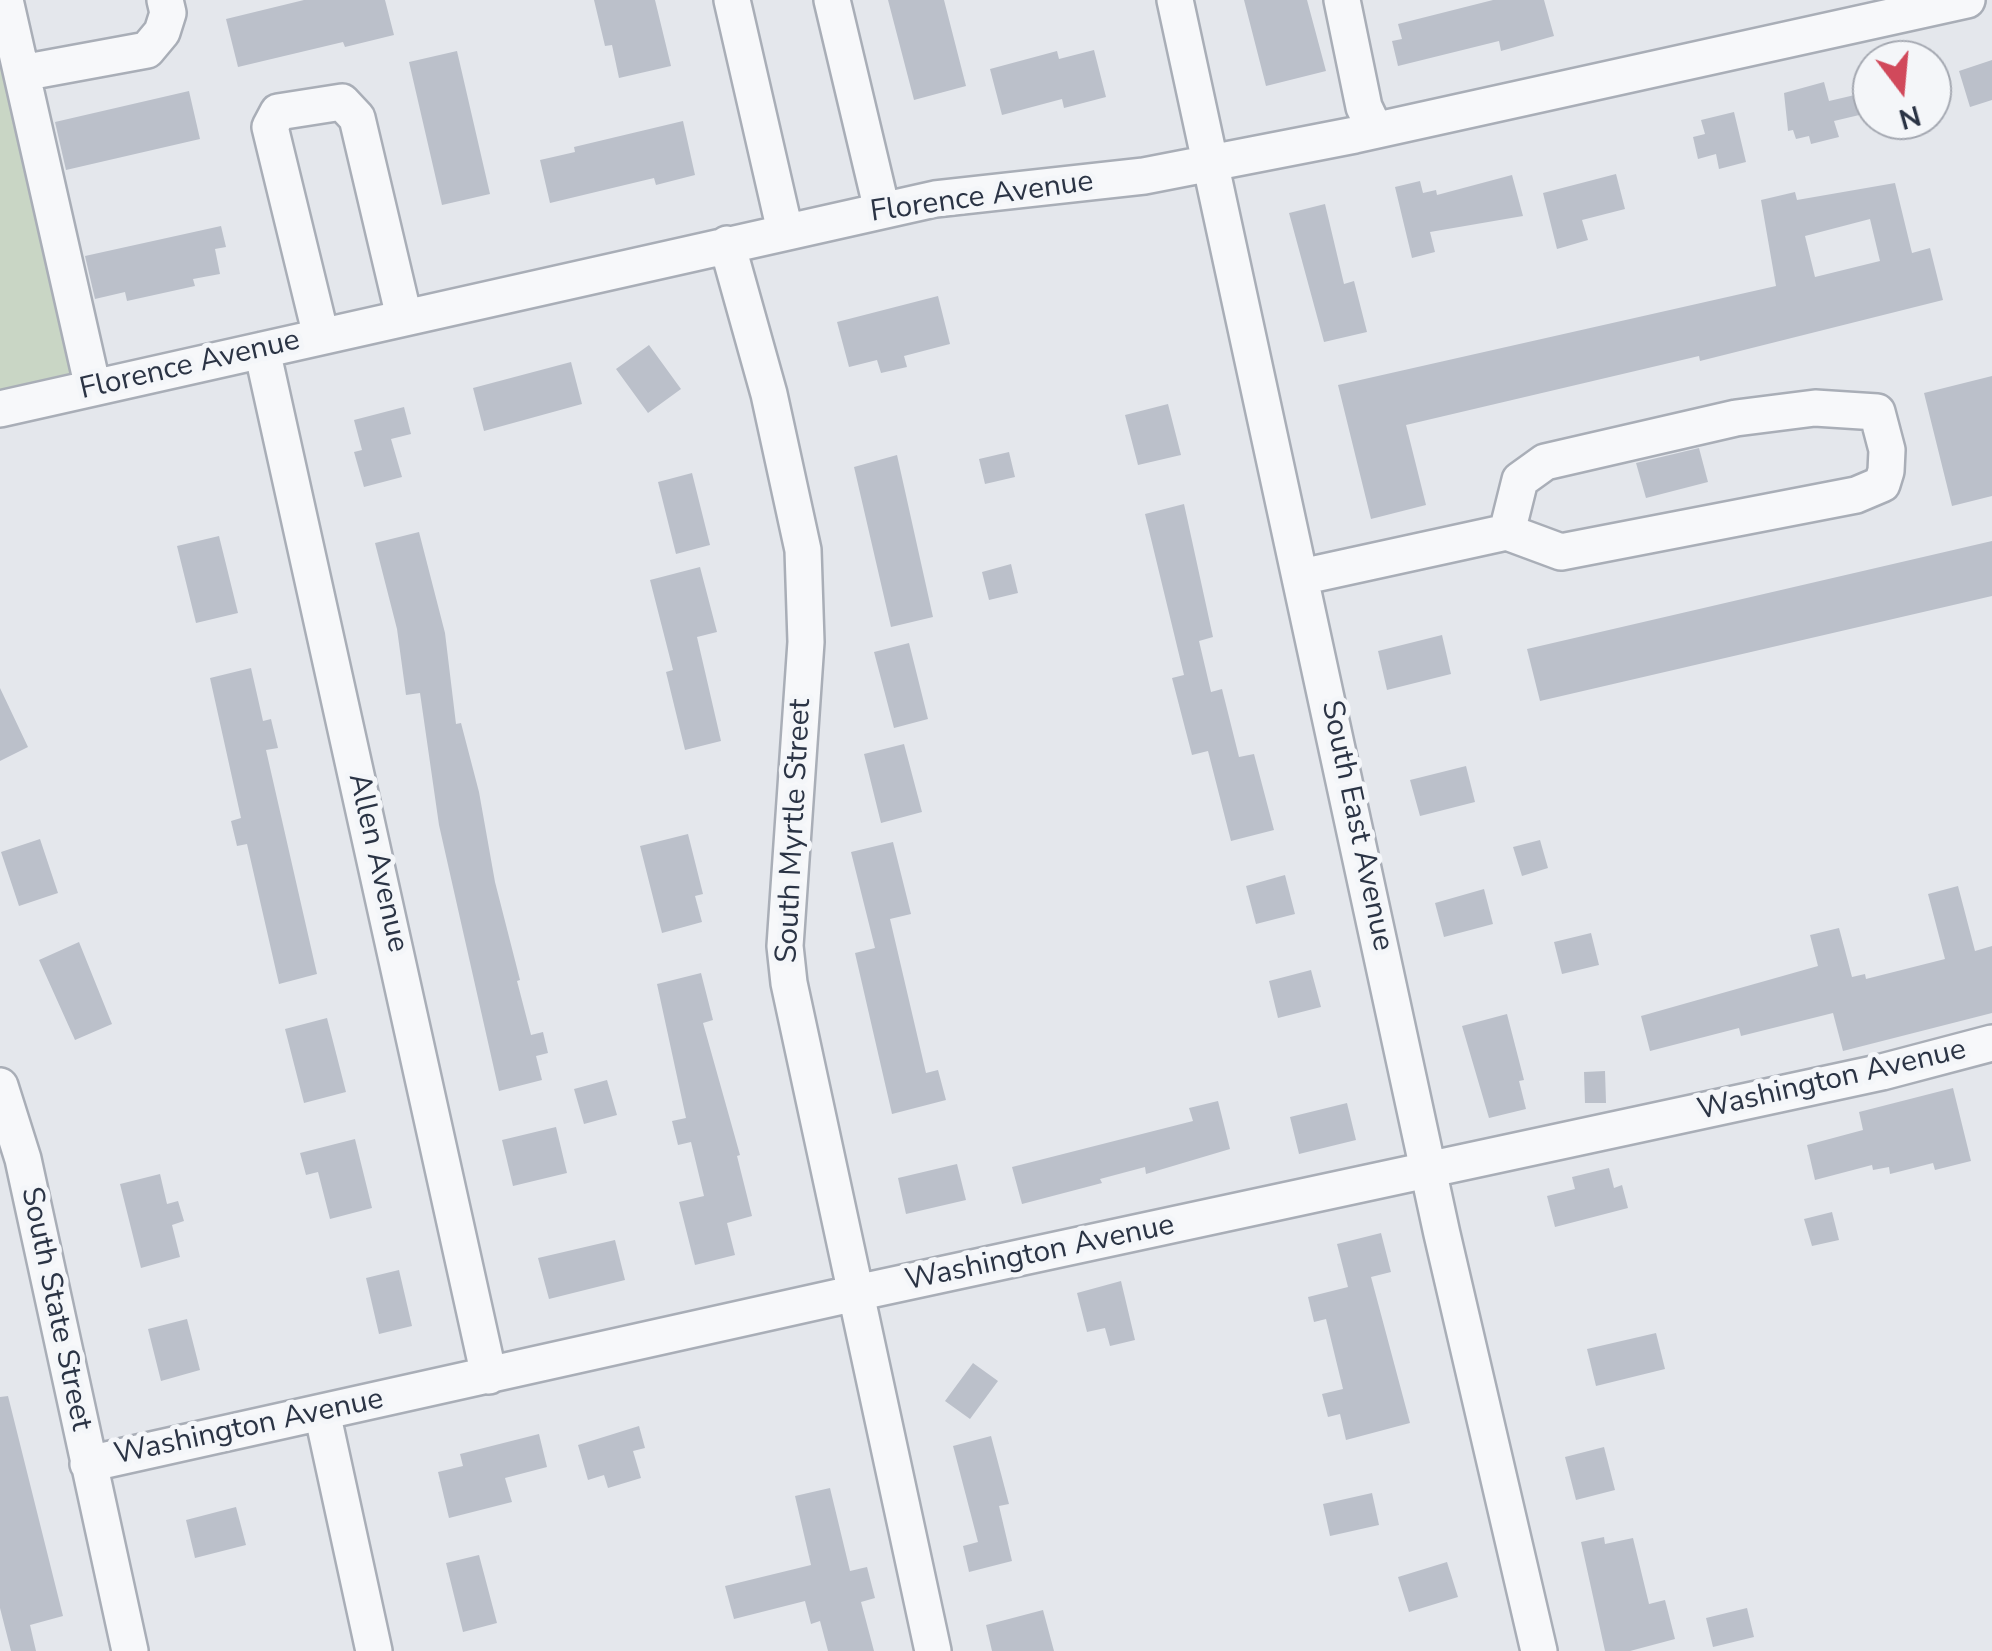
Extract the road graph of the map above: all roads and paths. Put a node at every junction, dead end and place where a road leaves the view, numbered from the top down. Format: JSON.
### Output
{"nodes":[{"id":1,"x":5,"y":0,"type":"edge"},
{"id":2,"x":165,"y":0,"type":"edge"},
{"id":3,"x":732,"y":0,"type":"edge"},
{"id":4,"x":832,"y":0,"type":"edge"},
{"id":5,"x":1175,"y":0,"type":"edge"},
{"id":6,"x":1342,"y":0,"type":"edge"},
{"id":7,"x":1966,"y":0,"type":"edge"},
{"id":8,"x":22,"y":73,"type":"junction"},
{"id":9,"x":1375,"y":130,"type":"junction"},
{"id":10,"x":1210,"y":162,"type":"junction"},
{"id":11,"x":882,"y":210,"type":"junction"},
{"id":12,"x":786,"y":232,"type":"junction"},
{"id":13,"x":727,"y":244,"type":"junction"},
{"id":14,"x":404,"y":317,"type":"junction"},
{"id":15,"x":321,"y":336,"type":"junction"},
{"id":16,"x":262,"y":350,"type":"junction"},
{"id":17,"x":93,"y":388,"type":"junction"},
{"id":18,"x":0,"y":409,"type":"edge"},
{"id":19,"x":1507,"y":532,"type":"junction"},
{"id":20,"x":1302,"y":578,"type":"junction"},
{"id":21,"x":1992,"y":1043,"type":"edge"},
{"id":22,"x":0,"y":1086,"type":"edge"},
{"id":23,"x":1430,"y":1171,"type":"junction"},
{"id":24,"x":856,"y":1293,"type":"junction"},
{"id":25,"x":489,"y":1376,"type":"junction"},
{"id":26,"x":322,"y":1412,"type":"junction"},
{"id":27,"x":88,"y":1464,"type":"junction"},
{"id":28,"x":130,"y":1651,"type":"edge"},
{"id":29,"x":374,"y":1651,"type":"edge"},
{"id":30,"x":933,"y":1651,"type":"edge"},
{"id":31,"x":1539,"y":1651,"type":"edge"}],
"edges":[{"from":1,"to":8,"type":"street"},
{"from":2,"to":8,"type":"street"},
{"from":3,"to":12,"type":"street"},
{"from":4,"to":11,"type":"street"},
{"from":5,"to":10,"type":"street","name":"South East Avenue"},
{"from":6,"to":9,"type":"street"},
{"from":7,"to":9,"type":"street","name":"Florence Avenue"},
{"from":8,"to":17,"type":"street"},
{"from":9,"to":10,"type":"street","name":"Florence Avenue"},
{"from":10,"to":11,"type":"street","name":"Florence Avenue"},
{"from":10,"to":20,"type":"street","name":"South East Avenue"},
{"from":11,"to":12,"type":"street","name":"Florence Avenue"},
{"from":12,"to":13,"type":"street","name":"Florence Avenue"},
{"from":13,"to":14,"type":"street","name":"Florence Avenue"},
{"from":13,"to":24,"type":"street","name":"South Myrtle Street"},
{"from":14,"to":15,"type":"street","name":"Florence Avenue"},
{"from":14,"to":15,"type":"street"},
{"from":15,"to":16,"type":"street","name":"Florence Avenue"},
{"from":16,"to":17,"type":"street","name":"Florence Avenue"},
{"from":16,"to":25,"type":"street","name":"Allen Avenue"},
{"from":17,"to":18,"type":"street","name":"Florence Avenue"},
{"from":19,"to":19,"type":"street"},
{"from":19,"to":20,"type":"street"},
{"from":20,"to":23,"type":"street","name":"South East Avenue"},
{"from":21,"to":23,"type":"street","name":"Washington Avenue"},
{"from":22,"to":27,"type":"street","name":"South State Street"},
{"from":23,"to":24,"type":"street","name":"Washington Avenue"},
{"from":23,"to":31,"type":"street","name":"South East Avenue"},
{"from":24,"to":25,"type":"street","name":"Washington Avenue"},
{"from":24,"to":30,"type":"street","name":"South Myrtle Street"},
{"from":25,"to":26,"type":"street","name":"Washington Avenue"},
{"from":26,"to":27,"type":"street","name":"Washington Avenue"},
{"from":26,"to":29,"type":"street"},
{"from":27,"to":28,"type":"street","name":"South State Street"}]}
